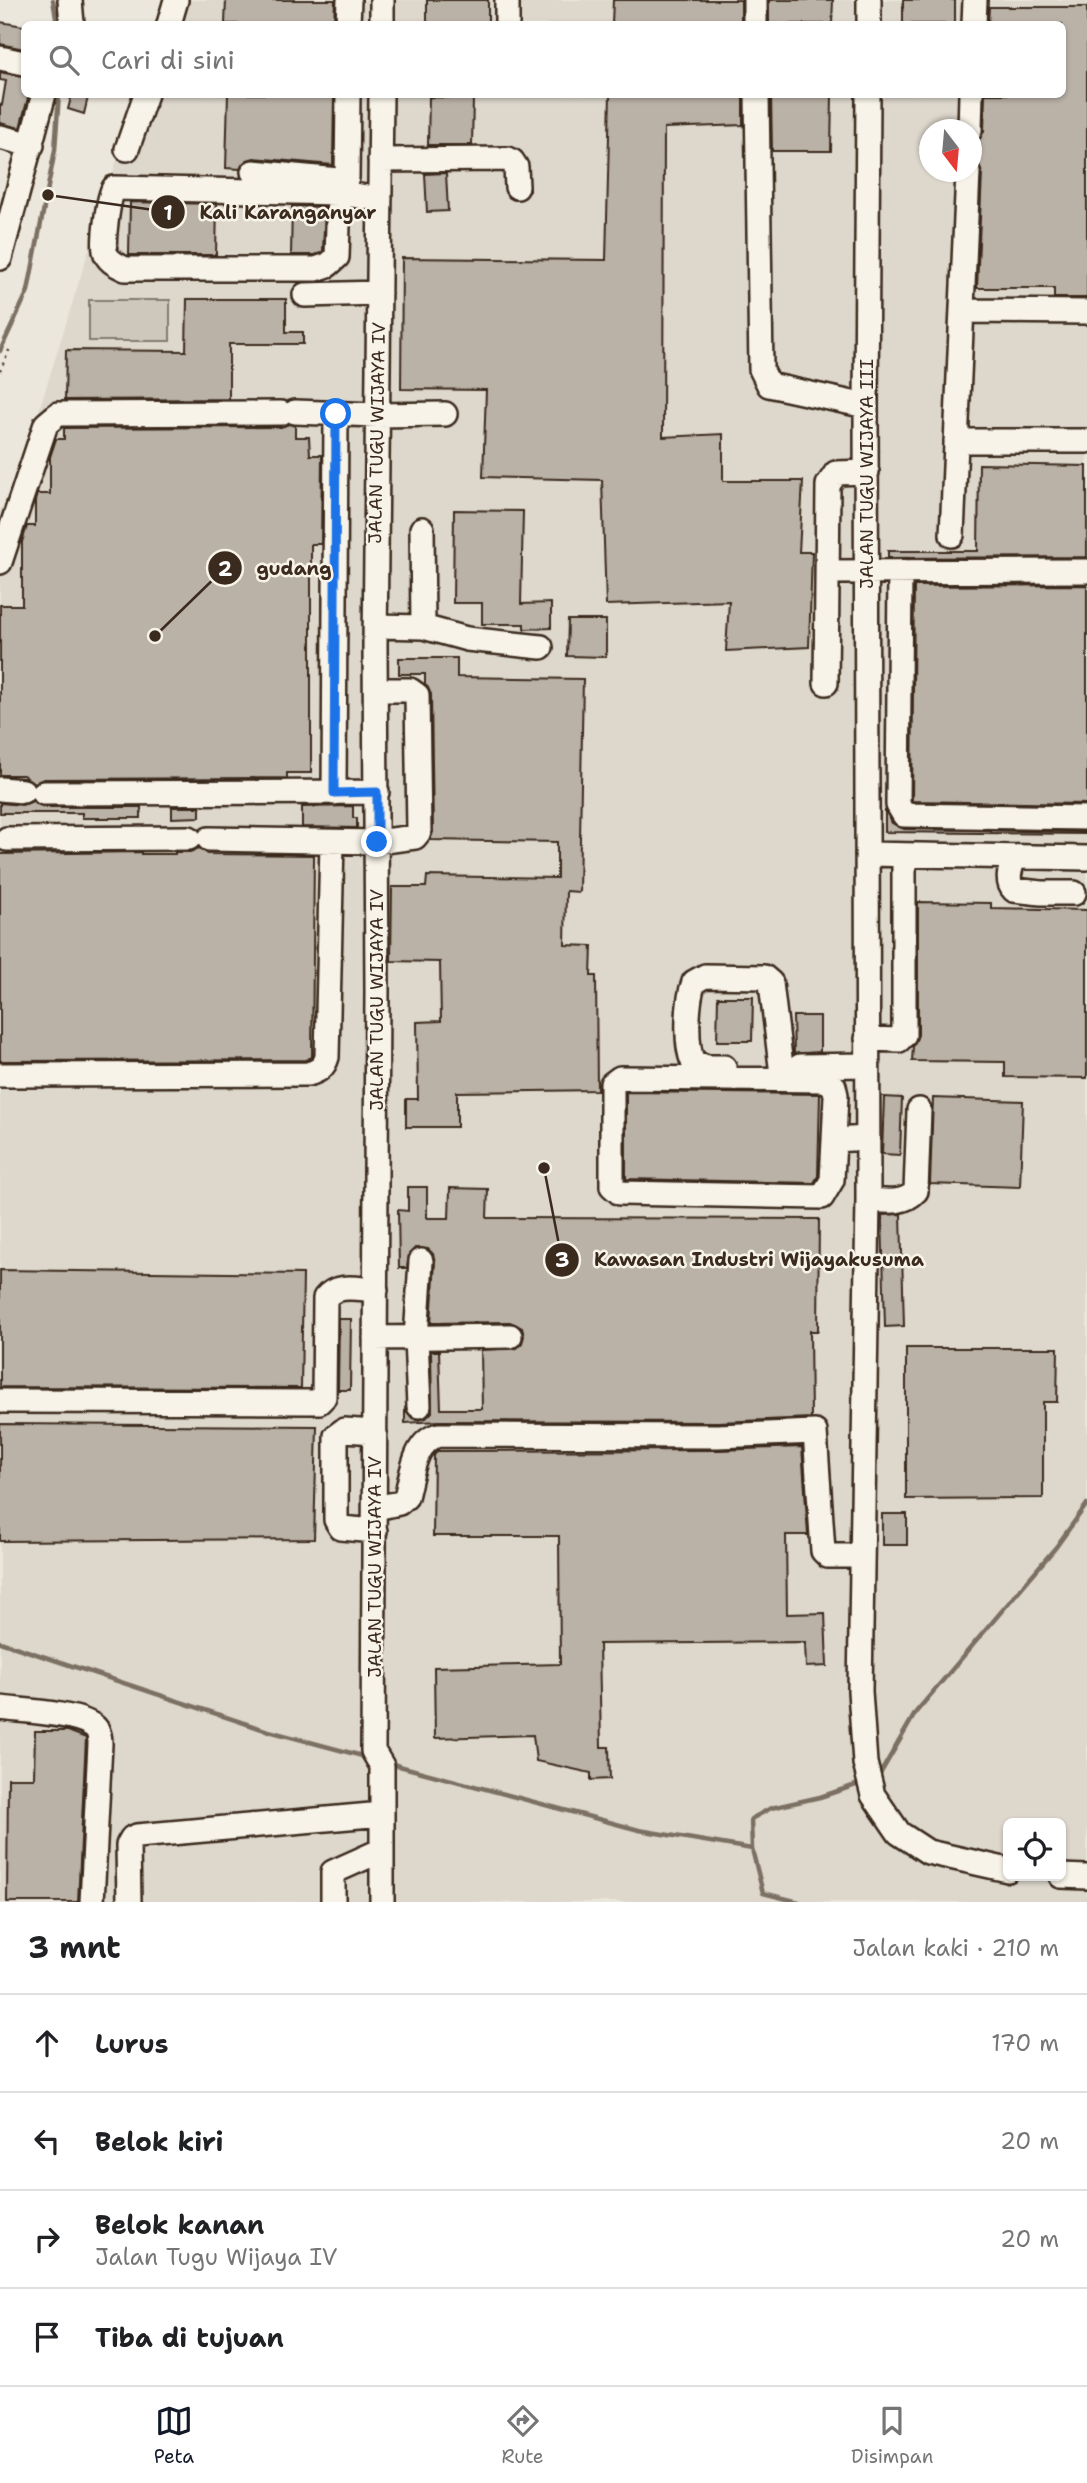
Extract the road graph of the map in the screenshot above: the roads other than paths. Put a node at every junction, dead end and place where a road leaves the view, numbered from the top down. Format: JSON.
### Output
{"nodes":[{"id":1,"x":70,"y":0,"type":"edge"},
{"id":2,"x":176,"y":0,"type":"edge"},
{"id":3,"x":349,"y":0,"type":"edge"},
{"id":4,"x":382,"y":0,"type":"edge"},
{"id":5,"x":507,"y":0,"type":"edge"},
{"id":6,"x":755,"y":0,"type":"edge"},
{"id":7,"x":869,"y":0,"type":"edge"},
{"id":8,"x":975,"y":0,"type":"edge"},
{"id":9,"x":72,"y":21,"type":"edge"},
{"id":10,"x":170,"y":21,"type":"edge"},
{"id":11,"x":348,"y":21,"type":"edge"},
{"id":12,"x":382,"y":21,"type":"edge"},
{"id":13,"x":507,"y":21,"type":"edge"},
{"id":14,"x":755,"y":21,"type":"edge"},
{"id":15,"x":869,"y":21,"type":"edge"},
{"id":16,"x":974,"y":21,"type":"edge"},
{"id":17,"x":0,"y":58,"type":"edge"},
{"id":18,"x":21,"y":62,"type":"edge"},
{"id":19,"x":43,"y":98,"type":"edge"},
{"id":20,"x":145,"y":98,"type":"edge"},
{"id":21,"x":348,"y":98,"type":"edge"},
{"id":22,"x":381,"y":98,"type":"edge"},
{"id":23,"x":757,"y":98,"type":"edge"},
{"id":24,"x":868,"y":98,"type":"edge"},
{"id":25,"x":971,"y":98,"type":"edge"},
{"id":26,"x":970,"y":119,"type":"edge"},
{"id":27,"x":0,"y":137,"type":"edge"},
{"id":28,"x":32,"y":145,"type":"junction"},
{"id":29,"x":127,"y":149,"type":"dead end"},
{"id":30,"x":380,"y":160,"type":"junction"},
{"id":31,"x":253,"y":172,"type":"dead end"},
{"id":32,"x":968,"y":182,"type":"edge"},
{"id":33,"x":517,"y":187,"type":"dead end"},
{"id":34,"x":339,"y":193,"type":"junction"},
{"id":35,"x":380,"y":199,"type":"junction"},
{"id":36,"x":7,"y":209,"type":"edge"},
{"id":37,"x":0,"y":258,"type":"edge"},
{"id":38,"x":379,"y":293,"type":"junction"},
{"id":39,"x":305,"y":295,"type":"dead end"},
{"id":40,"x":962,"y":311,"type":"junction"},
{"id":41,"x":1087,"y":312,"type":"edge"},
{"id":42,"x":866,"y":406,"type":"junction"},
{"id":43,"x":336,"y":414,"type":"junction"},
{"id":44,"x":445,"y":414,"type":"dead end"},
{"id":45,"x":377,"y":415,"type":"junction"},
{"id":46,"x":956,"y":441,"type":"junction"},
{"id":47,"x":1087,"y":441,"type":"edge"},
{"id":48,"x":867,"y":472,"type":"junction"},
{"id":49,"x":422,"y":529,"type":"dead end"},
{"id":50,"x":952,"y":535,"type":"dead end"},
{"id":51,"x":0,"y":562,"type":"edge"},
{"id":52,"x":1087,"y":571,"type":"edge"},
{"id":53,"x":827,"y":572,"type":"junction"},
{"id":54,"x":868,"y":572,"type":"junction"},
{"id":55,"x":900,"y":572,"type":"junction"},
{"id":56,"x":376,"y":626,"type":"junction"},
{"id":57,"x":423,"y":627,"type":"junction"},
{"id":58,"x":541,"y":646,"type":"dead end"},
{"id":59,"x":826,"y":682,"type":"dead end"},
{"id":60,"x":376,"y":690,"type":"junction"},
{"id":61,"x":0,"y":789,"type":"edge"},
{"id":62,"x":377,"y":792,"type":"junction"},
{"id":63,"x":334,"y":793,"type":"junction"},
{"id":64,"x":1087,"y":818,"type":"edge"},
{"id":65,"x":7,"y":839,"type":"dead end"},
{"id":66,"x":332,"y":842,"type":"junction"},
{"id":67,"x":377,"y":842,"type":"junction"},
{"id":68,"x":867,"y":854,"type":"junction"},
{"id":69,"x":904,"y":855,"type":"junction"},
{"id":70,"x":1014,"y":857,"type":"junction"},
{"id":71,"x":1087,"y":858,"type":"edge"},
{"id":72,"x":1074,"y":893,"type":"dead end"},
{"id":73,"x":867,"y":1039,"type":"junction"},
{"id":74,"x":867,"y":1065,"type":"junction"},
{"id":75,"x":781,"y":1066,"type":"junction"},
{"id":76,"x":0,"y":1075,"type":"edge"},
{"id":77,"x":919,"y":1110,"type":"dead end"},
{"id":78,"x":867,"y":1138,"type":"junction"},
{"id":79,"x":834,"y":1140,"type":"junction"},
{"id":80,"x":868,"y":1200,"type":"junction"},
{"id":81,"x":421,"y":1261,"type":"dead end"},
{"id":82,"x":376,"y":1290,"type":"junction"},
{"id":83,"x":510,"y":1336,"type":"dead end"},
{"id":84,"x":375,"y":1338,"type":"junction"},
{"id":85,"x":416,"y":1338,"type":"junction"},
{"id":86,"x":0,"y":1401,"type":"edge"},
{"id":87,"x":419,"y":1406,"type":"dead end"},
{"id":88,"x":375,"y":1432,"type":"junction"},
{"id":89,"x":376,"y":1508,"type":"junction"},
{"id":90,"x":375,"y":1531,"type":"junction"},
{"id":91,"x":862,"y":1556,"type":"junction"},
{"id":92,"x":0,"y":1708,"type":"edge"},
{"id":93,"x":382,"y":1814,"type":"junction"},
{"id":94,"x":382,"y":1850,"type":"junction"},
{"id":95,"x":1003,"y":1869,"type":"edge"},
{"id":96,"x":1066,"y":1876,"type":"edge"},
{"id":97,"x":1087,"y":1877,"type":"edge"},
{"id":98,"x":92,"y":1902,"type":"edge"},
{"id":99,"x":129,"y":1902,"type":"edge"},
{"id":100,"x":332,"y":1902,"type":"edge"},
{"id":101,"x":382,"y":1902,"type":"edge"}],
"edges":[{"from":1,"to":9,"type":"street"},
{"from":2,"to":10,"type":"street"},
{"from":3,"to":11,"type":"street"},
{"from":4,"to":12,"type":"street"},
{"from":5,"to":13,"type":"street"},
{"from":6,"to":14,"type":"street"},
{"from":7,"to":15,"type":"street"},
{"from":8,"to":16,"type":"street"},
{"from":17,"to":18,"type":"street"},
{"from":19,"to":28,"type":"street"},
{"from":20,"to":29,"type":"street"},
{"from":21,"to":31,"type":"street"},
{"from":22,"to":30,"type":"street","name":"JALAN TUGU WIJAYA IV"},
{"from":23,"to":42,"type":"street"},
{"from":24,"to":42,"type":"street","name":"JALAN TUGU WIJAYA III"},
{"from":25,"to":26,"type":"street"},
{"from":27,"to":28,"type":"street"},
{"from":28,"to":36,"type":"street"},
{"from":30,"to":33,"type":"street"},
{"from":30,"to":35,"type":"street","name":"JALAN TUGU WIJAYA IV"},
{"from":32,"to":40,"type":"street"},
{"from":34,"to":34,"type":"street"},
{"from":34,"to":35,"type":"street"},
{"from":35,"to":38,"type":"street","name":"JALAN TUGU WIJAYA IV"},
{"from":36,"to":37,"type":"street"},
{"from":38,"to":39,"type":"street"},
{"from":38,"to":45,"type":"street","name":"JALAN TUGU WIJAYA IV"},
{"from":40,"to":41,"type":"street"},
{"from":40,"to":46,"type":"street"},
{"from":42,"to":48,"type":"street","name":"JALAN TUGU WIJAYA III"},
{"from":43,"to":45,"type":"street"},
{"from":43,"to":51,"type":"street"},
{"from":43,"to":63,"type":"street"},
{"from":44,"to":45,"type":"street"},
{"from":45,"to":56,"type":"street","name":"JALAN TUGU WIJAYA IV"},
{"from":46,"to":47,"type":"street"},
{"from":46,"to":50,"type":"street"},
{"from":48,"to":53,"type":"street"},
{"from":48,"to":54,"type":"street","name":"JALAN TUGU WIJAYA III"},
{"from":49,"to":57,"type":"street"},
{"from":52,"to":55,"type":"street"},
{"from":53,"to":54,"type":"street"},
{"from":53,"to":59,"type":"street"},
{"from":54,"to":55,"type":"street"},
{"from":54,"to":68,"type":"street","name":"JALAN TUGU WIJAYA III"},
{"from":55,"to":64,"type":"street"},
{"from":56,"to":57,"type":"street"},
{"from":56,"to":60,"type":"street","name":"JALAN TUGU WIJAYA IV"},
{"from":57,"to":58,"type":"street"},
{"from":60,"to":62,"type":"street","name":"JALAN TUGU WIJAYA IV"},
{"from":60,"to":67,"type":"street"},
{"from":61,"to":63,"type":"street"},
{"from":62,"to":63,"type":"street"},
{"from":62,"to":67,"type":"street","name":"JALAN TUGU WIJAYA IV"},
{"from":65,"to":66,"type":"street"},
{"from":66,"to":67,"type":"street"},
{"from":66,"to":76,"type":"street"},
{"from":67,"to":82,"type":"street","name":"JALAN TUGU WIJAYA IV"},
{"from":68,"to":69,"type":"street"},
{"from":68,"to":73,"type":"street","name":"JALAN TUGU WIJAYA III"},
{"from":69,"to":70,"type":"street"},
{"from":69,"to":73,"type":"street"},
{"from":70,"to":71,"type":"street"},
{"from":70,"to":72,"type":"street"},
{"from":73,"to":74,"type":"street","name":"JALAN TUGU WIJAYA III"},
{"from":74,"to":75,"type":"street"},
{"from":74,"to":78,"type":"street","name":"JALAN TUGU WIJAYA III"},
{"from":75,"to":75,"type":"street"},
{"from":77,"to":80,"type":"street"},
{"from":78,"to":79,"type":"street"},
{"from":78,"to":80,"type":"street","name":"JALAN TUGU WIJAYA III"},
{"from":79,"to":79,"type":"street"},
{"from":80,"to":91,"type":"street","name":"JALAN TUGU WIJAYA III"},
{"from":81,"to":85,"type":"street"},
{"from":82,"to":84,"type":"street","name":"JALAN TUGU WIJAYA IV"},
{"from":82,"to":86,"type":"street"},
{"from":83,"to":85,"type":"street"},
{"from":84,"to":85,"type":"street"},
{"from":84,"to":88,"type":"street","name":"JALAN TUGU WIJAYA IV"},
{"from":85,"to":87,"type":"street"},
{"from":88,"to":89,"type":"street","name":"JALAN TUGU WIJAYA IV"},
{"from":88,"to":90,"type":"street"},
{"from":89,"to":90,"type":"street","name":"JALAN TUGU WIJAYA IV"},
{"from":89,"to":91,"type":"street"},
{"from":90,"to":93,"type":"street","name":"JALAN TUGU WIJAYA IV"},
{"from":91,"to":95,"type":"street","name":"JALAN TUGU WIJAYA III"},
{"from":92,"to":98,"type":"street"},
{"from":93,"to":94,"type":"street","name":"JALAN TUGU WIJAYA IV"},
{"from":93,"to":99,"type":"street"},
{"from":94,"to":100,"type":"street"},
{"from":94,"to":101,"type":"street","name":"JALAN TUGU WIJAYA IV"},
{"from":96,"to":97,"type":"street"}]}
